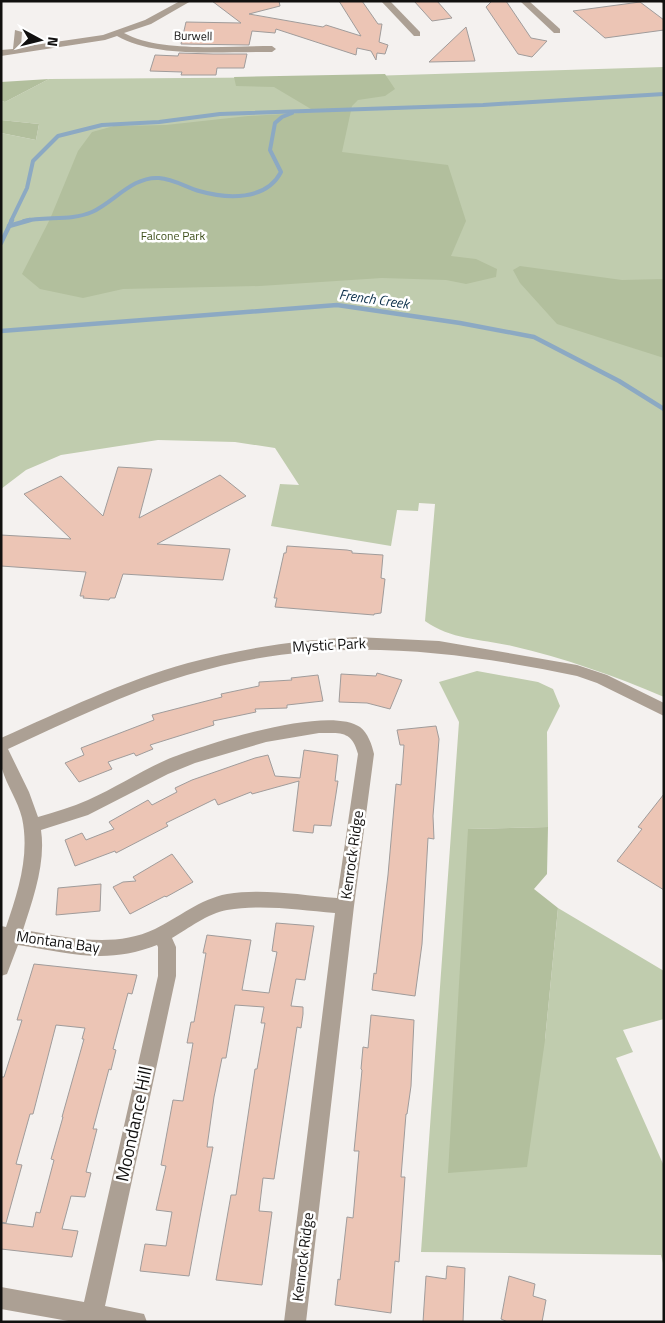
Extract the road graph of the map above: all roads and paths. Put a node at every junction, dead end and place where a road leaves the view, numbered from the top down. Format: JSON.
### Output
{"nodes":[{"id":1,"x":186,"y":1,"type":"edge"},
{"id":2,"x":385,"y":1,"type":"edge"},
{"id":3,"x":524,"y":1,"type":"edge"},
{"id":4,"x":558,"y":31,"type":"dead end"},
{"id":5,"x":18,"y":32,"type":"dead end"},
{"id":6,"x":118,"y":33,"type":"junction"},
{"id":7,"x":417,"y":34,"type":"dead end"},
{"id":8,"x":1,"y":48,"type":"edge"},
{"id":9,"x":272,"y":49,"type":"dead end"},
{"id":10,"x":18,"y":50,"type":"junction"},
{"id":11,"x":1,"y":53,"type":"edge"},
{"id":12,"x":664,"y":710,"type":"edge"},
{"id":13,"x":1,"y":744,"type":"edge"},
{"id":14,"x":1,"y":750,"type":"edge"},
{"id":15,"x":32,"y":826,"type":"junction"},
{"id":16,"x":345,"y":906,"type":"junction"},
{"id":17,"x":6,"y":935,"type":"edge"},
{"id":18,"x":161,"y":935,"type":"junction"},
{"id":19,"x":1,"y":968,"type":"edge"},
{"id":20,"x":1,"y":1298,"type":"edge"},
{"id":21,"x":92,"y":1314,"type":"junction"},
{"id":22,"x":136,"y":1322,"type":"edge"},
{"id":23,"x":295,"y":1322,"type":"edge"}],
"edges":[{"from":1,"to":6,"type":"street"},
{"from":2,"to":7,"type":"street"},
{"from":3,"to":4,"type":"street"},
{"from":5,"to":10,"type":"street"},
{"from":6,"to":9,"type":"street","name":"Burwell"},
{"from":6,"to":10,"type":"street"},
{"from":8,"to":10,"type":"street"},
{"from":10,"to":11,"type":"street"},
{"from":12,"to":13,"type":"street","name":"Mystic Park"},
{"from":14,"to":15,"type":"street"},
{"from":15,"to":16,"type":"street","name":"Kenrock Ridge"},
{"from":15,"to":17,"type":"street"},
{"from":16,"to":18,"type":"street","name":"Montana Bay"},
{"from":16,"to":23,"type":"street","name":"Kenrock Ridge"},
{"from":17,"to":18,"type":"street","name":"Montana Bay"},
{"from":17,"to":19,"type":"street"},
{"from":18,"to":21,"type":"street","name":"Moondance Hill"},
{"from":20,"to":21,"type":"street"},
{"from":21,"to":22,"type":"street"}]}
